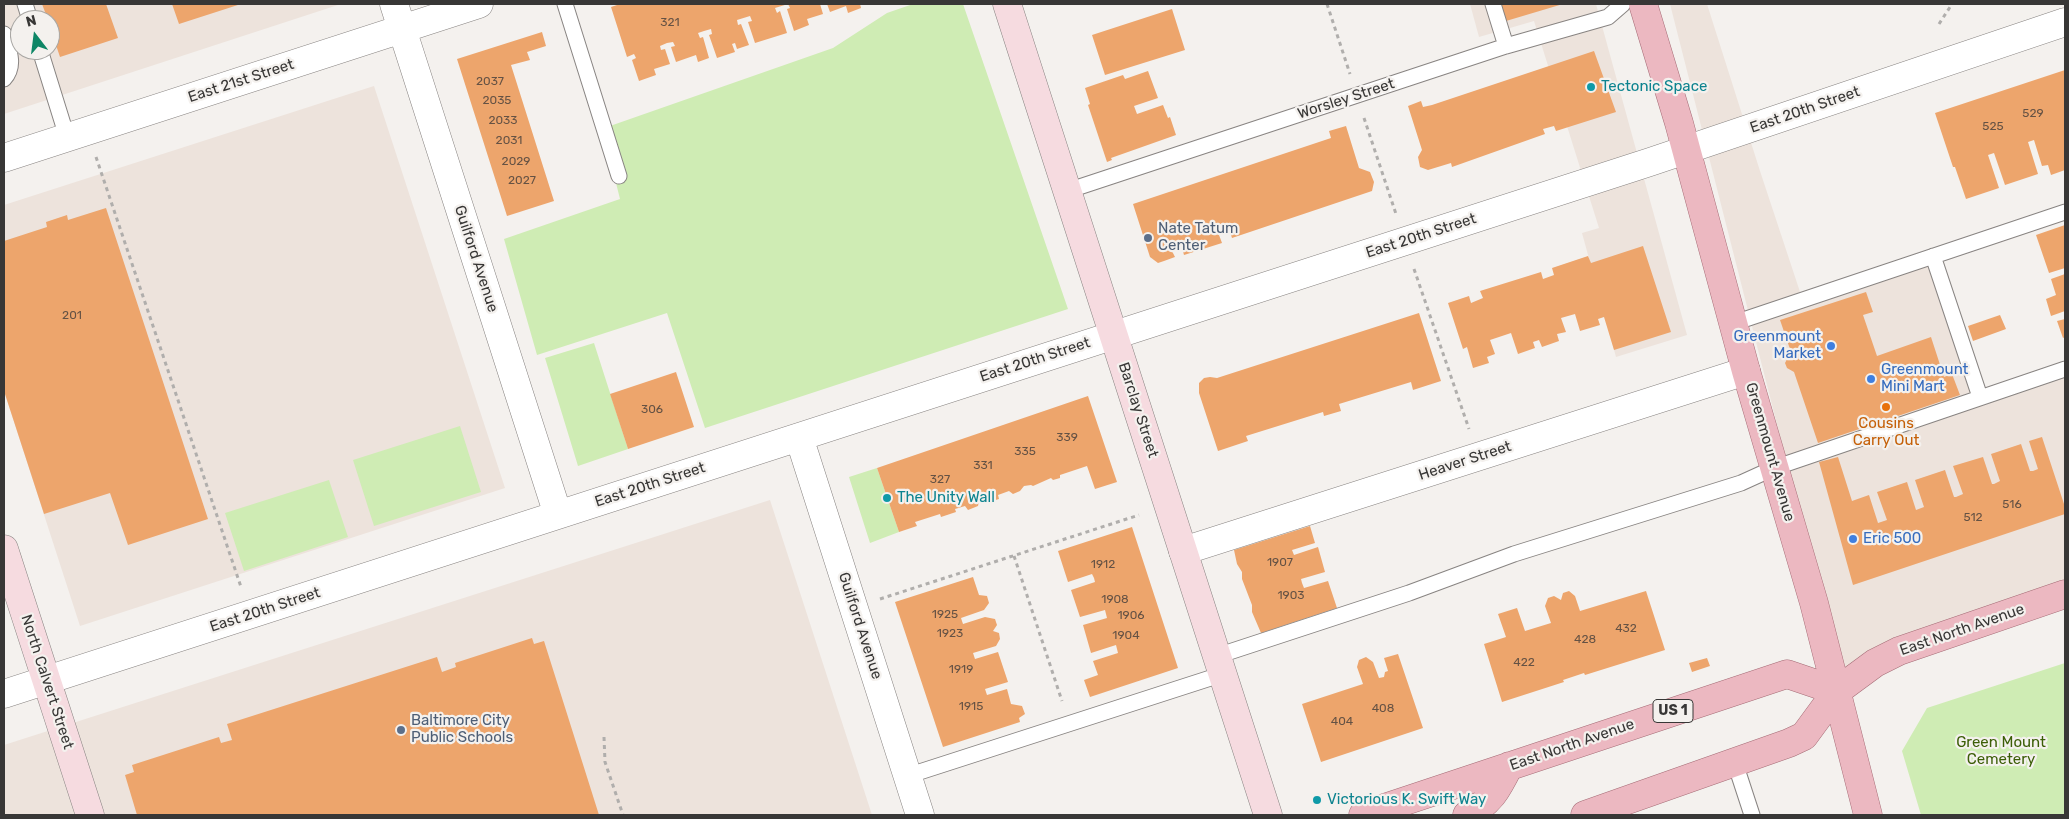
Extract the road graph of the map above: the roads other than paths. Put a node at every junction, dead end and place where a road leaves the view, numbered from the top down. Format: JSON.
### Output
{"nodes":[{"id":1,"x":479,"y":4,"type":"edge"},
{"id":2,"x":565,"y":4,"type":"edge"},
{"id":3,"x":1007,"y":4,"type":"edge"},
{"id":4,"x":1493,"y":4,"type":"edge"},
{"id":5,"x":1623,"y":4,"type":"edge"},
{"id":6,"x":1643,"y":4,"type":"edge"},
{"id":7,"x":398,"y":16,"type":"edge"},
{"id":8,"x":2065,"y":22,"type":"edge"},
{"id":9,"x":4,"y":34,"type":"edge"},
{"id":10,"x":1506,"y":46,"type":"junction"},
{"id":11,"x":44,"y":60,"type":"edge"},
{"id":12,"x":4,"y":79,"type":"edge"},
{"id":13,"x":77,"y":134,"type":"junction"},
{"id":14,"x":1685,"y":150,"type":"junction"},
{"id":15,"x":4,"y":158,"type":"edge"},
{"id":16,"x":619,"y":176,"type":"dead end"},
{"id":17,"x":1067,"y":191,"type":"junction"},
{"id":18,"x":2065,"y":212,"type":"edge"},
{"id":19,"x":1933,"y":256,"type":"junction"},
{"id":20,"x":1734,"y":323,"type":"junction"},
{"id":21,"x":1114,"y":335,"type":"junction"},
{"id":22,"x":2065,"y":368,"type":"edge"},
{"id":23,"x":1746,"y":371,"type":"junction"},
{"id":24,"x":1980,"y":397,"type":"junction"},
{"id":25,"x":799,"y":437,"type":"junction"},
{"id":26,"x":1774,"y":468,"type":"junction"},
{"id":27,"x":558,"y":515,"type":"junction"},
{"id":28,"x":4,"y":549,"type":"edge"},
{"id":29,"x":1183,"y":551,"type":"junction"},
{"id":30,"x":2065,"y":594,"type":"edge"},
{"id":31,"x":1220,"y":665,"type":"junction"},
{"id":32,"x":46,"y":680,"type":"junction"},
{"id":33,"x":1837,"y":691,"type":"junction"},
{"id":34,"x":4,"y":694,"type":"edge"},
{"id":35,"x":1735,"y":763,"type":"junction"},
{"id":36,"x":1509,"y":766,"type":"junction"},
{"id":37,"x":907,"y":776,"type":"junction"},
{"id":38,"x":90,"y":815,"type":"edge"},
{"id":39,"x":920,"y":815,"type":"edge"},
{"id":40,"x":1268,"y":815,"type":"edge"},
{"id":41,"x":1362,"y":815,"type":"edge"},
{"id":42,"x":1467,"y":815,"type":"edge"},
{"id":43,"x":1585,"y":815,"type":"edge"},
{"id":44,"x":1752,"y":815,"type":"edge"},
{"id":45,"x":1868,"y":815,"type":"edge"}],
"edges":[{"from":1,"to":7,"type":"street","name":"East 21st Street"},
{"from":2,"to":16,"type":"lane"},
{"from":3,"to":17,"type":"street","name":"Barclay Street"},
{"from":4,"to":10,"type":"lane"},
{"from":5,"to":10,"type":"lane","name":"Worsley Street"},
{"from":6,"to":14,"type":"main road","name":"Greenmount Avenue"},
{"from":7,"to":13,"type":"street","name":"East 21st Street"},
{"from":7,"to":27,"type":"street","name":"Guilford Avenue"},
{"from":8,"to":14,"type":"street","name":"East 20th Street"},
{"from":9,"to":12,"type":"lane"},
{"from":10,"to":17,"type":"lane","name":"Worsley Street"},
{"from":11,"to":13,"type":"lane"},
{"from":13,"to":15,"type":"street","name":"East 21st Street"},
{"from":14,"to":20,"type":"main road","name":"Greenmount Avenue"},
{"from":14,"to":21,"type":"street","name":"East 20th Street"},
{"from":17,"to":21,"type":"street","name":"Barclay Street"},
{"from":18,"to":19,"type":"lane"},
{"from":19,"to":20,"type":"lane"},
{"from":19,"to":24,"type":"lane"},
{"from":20,"to":23,"type":"main road","name":"Greenmount Avenue"},
{"from":21,"to":25,"type":"street","name":"East 20th Street"},
{"from":21,"to":29,"type":"street","name":"Barclay Street"},
{"from":22,"to":24,"type":"lane"},
{"from":23,"to":26,"type":"main road","name":"Greenmount Avenue"},
{"from":23,"to":29,"type":"street","name":"Heaver Street"},
{"from":24,"to":26,"type":"lane"},
{"from":25,"to":27,"type":"street","name":"East 20th Street"},
{"from":25,"to":37,"type":"street","name":"Guilford Avenue"},
{"from":26,"to":31,"type":"lane"},
{"from":26,"to":33,"type":"main road","name":"Greenmount Avenue"},
{"from":27,"to":32,"type":"street","name":"East 20th Street"},
{"from":28,"to":32,"type":"street","name":"North Calvert Street"},
{"from":29,"to":31,"type":"street","name":"Barclay Street"},
{"from":30,"to":33,"type":"main road","name":"East North Avenue"},
{"from":31,"to":37,"type":"lane"},
{"from":31,"to":40,"type":"street","name":"Barclay Street"},
{"from":32,"to":34,"type":"street","name":"East 20th Street"},
{"from":32,"to":38,"type":"street","name":"North Calvert Street"},
{"from":33,"to":35,"type":"main road","name":"East North Avenue"},
{"from":33,"to":36,"type":"main road","name":"East North Avenue","number":"US 1"},
{"from":33,"to":45,"type":"main road","name":"Greenmount Avenue"},
{"from":35,"to":43,"type":"main road","name":"East North Avenue"},
{"from":35,"to":44,"type":"lane"},
{"from":36,"to":41,"type":"main road","name":"East North Avenue","number":"US 1"},
{"from":36,"to":42,"type":"main road"},
{"from":37,"to":39,"type":"street","name":"Guilford Avenue"}]}
